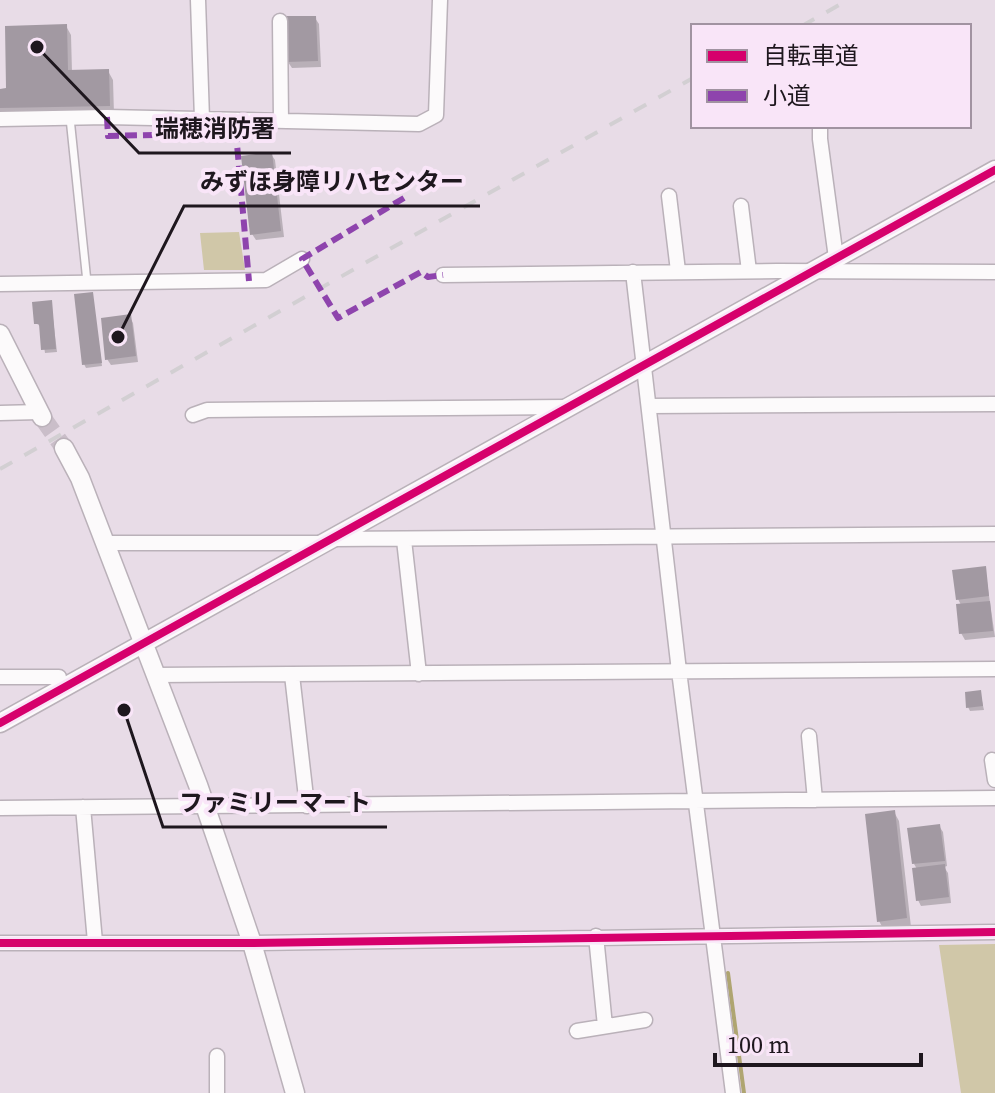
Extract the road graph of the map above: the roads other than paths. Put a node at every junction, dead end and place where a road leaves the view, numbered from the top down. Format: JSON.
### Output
{"nodes":[{"id":1,"x":198,"y":0,"type":"edge"},
{"id":2,"x":440,"y":0,"type":"edge"},
{"id":3,"x":280,"y":21,"type":"dead end"},
{"id":4,"x":70,"y":118,"type":"junction"},
{"id":5,"x":0,"y":119,"type":"edge"},
{"id":6,"x":202,"y":119,"type":"junction"},
{"id":7,"x":281,"y":121,"type":"junction"},
{"id":8,"x":820,"y":128,"type":"edge"},
{"id":9,"x":995,"y":170,"type":"edge"},
{"id":10,"x":669,"y":196,"type":"dead end"},
{"id":11,"x":741,"y":206,"type":"dead end"},
{"id":12,"x":836,"y":258,"type":"junction"},
{"id":13,"x":302,"y":259,"type":"dead end"},
{"id":14,"x":678,"y":271,"type":"junction"},
{"id":15,"x":749,"y":271,"type":"junction"},
{"id":16,"x":812,"y":271,"type":"junction"},
{"id":17,"x":633,"y":272,"type":"junction"},
{"id":18,"x":995,"y":272,"type":"edge"},
{"id":19,"x":443,"y":275,"type":"dead end"},
{"id":20,"x":87,"y":282,"type":"junction"},
{"id":21,"x":0,"y":284,"type":"edge"},
{"id":22,"x":0,"y":334,"type":"edge"},
{"id":23,"x":644,"y":363,"type":"junction"},
{"id":24,"x":995,"y":404,"type":"edge"},
{"id":25,"x":649,"y":406,"type":"junction"},
{"id":26,"x":566,"y":407,"type":"junction"},
{"id":27,"x":0,"y":413,"type":"edge"},
{"id":28,"x":41,"y":415,"type":"joint"},
{"id":29,"x":193,"y":415,"type":"dead end"},
{"id":30,"x":64,"y":448,"type":"tunnel mouth"},
{"id":31,"x":995,"y":534,"type":"edge"},
{"id":32,"x":663,"y":538,"type":"junction"},
{"id":33,"x":404,"y":540,"type":"junction"},
{"id":34,"x":325,"y":541,"type":"junction"},
{"id":35,"x":106,"y":543,"type":"junction"},
{"id":36,"x":143,"y":643,"type":"junction"},
{"id":37,"x":995,"y":669,"type":"edge"},
{"id":38,"x":679,"y":671,"type":"junction"},
{"id":39,"x":419,"y":674,"type":"junction"},
{"id":40,"x":156,"y":675,"type":"junction"},
{"id":41,"x":292,"y":675,"type":"junction"},
{"id":42,"x":0,"y":677,"type":"edge"},
{"id":43,"x":59,"y":677,"type":"dead end"},
{"id":44,"x":0,"y":723,"type":"edge"},
{"id":45,"x":809,"y":736,"type":"dead end"},
{"id":46,"x":992,"y":760,"type":"dead end"},
{"id":47,"x":995,"y":780,"type":"edge"},
{"id":48,"x":995,"y":798,"type":"edge"},
{"id":49,"x":815,"y":800,"type":"junction"},
{"id":50,"x":696,"y":801,"type":"junction"},
{"id":51,"x":307,"y":806,"type":"junction"},
{"id":52,"x":83,"y":807,"type":"junction"},
{"id":53,"x":206,"y":807,"type":"junction"},
{"id":54,"x":0,"y":808,"type":"edge"},
{"id":55,"x":995,"y":932,"type":"edge"},
{"id":56,"x":711,"y":935,"type":"junction"},
{"id":57,"x":596,"y":936,"type":"junction"},
{"id":58,"x":95,"y":942,"type":"junction"},
{"id":59,"x":0,"y":943,"type":"edge"},
{"id":60,"x":252,"y":943,"type":"junction"},
{"id":61,"x":645,"y":1020,"type":"dead end"},
{"id":62,"x":605,"y":1026,"type":"junction"},
{"id":63,"x":577,"y":1031,"type":"dead end"},
{"id":64,"x":217,"y":1056,"type":"dead end"},
{"id":65,"x":217,"y":1093,"type":"edge"},
{"id":66,"x":295,"y":1093,"type":"edge"},
{"id":67,"x":733,"y":1093,"type":"edge"}],
"edges":[{"from":1,"to":6,"type":"street"},
{"from":2,"to":7,"type":"street"},
{"from":3,"to":7,"type":"street"},
{"from":4,"to":5,"type":"street"},
{"from":4,"to":6,"type":"street"},
{"from":4,"to":20,"type":"lane"},
{"from":6,"to":7,"type":"street"},
{"from":8,"to":12,"type":"street"},
{"from":9,"to":12,"type":"street"},
{"from":10,"to":14,"type":"street"},
{"from":11,"to":15,"type":"street"},
{"from":12,"to":16,"type":"street"},
{"from":13,"to":20,"type":"street"},
{"from":14,"to":15,"type":"street"},
{"from":14,"to":17,"type":"street"},
{"from":15,"to":16,"type":"street"},
{"from":16,"to":18,"type":"street"},
{"from":16,"to":23,"type":"street"},
{"from":17,"to":19,"type":"street"},
{"from":17,"to":23,"type":"street"},
{"from":20,"to":21,"type":"street"},
{"from":22,"to":28,"type":"street"},
{"from":23,"to":25,"type":"street"},
{"from":23,"to":26,"type":"street"},
{"from":24,"to":25,"type":"street"},
{"from":25,"to":32,"type":"street"},
{"from":26,"to":29,"type":"street"},
{"from":26,"to":34,"type":"street"},
{"from":27,"to":28,"type":"street"},
{"from":30,"to":35,"type":"street"},
{"from":31,"to":32,"type":"street"},
{"from":32,"to":33,"type":"street"},
{"from":32,"to":38,"type":"street"},
{"from":33,"to":34,"type":"street"},
{"from":33,"to":39,"type":"street"},
{"from":34,"to":35,"type":"street"},
{"from":34,"to":36,"type":"street"},
{"from":35,"to":36,"type":"street"},
{"from":36,"to":40,"type":"street"},
{"from":36,"to":44,"type":"street"},
{"from":37,"to":38,"type":"street"},
{"from":38,"to":39,"type":"street"},
{"from":38,"to":50,"type":"street"},
{"from":39,"to":41,"type":"street"},
{"from":40,"to":41,"type":"street"},
{"from":40,"to":53,"type":"street"},
{"from":41,"to":51,"type":"street"},
{"from":42,"to":43,"type":"street"},
{"from":45,"to":49,"type":"street"},
{"from":46,"to":47,"type":"street"},
{"from":48,"to":49,"type":"street"},
{"from":49,"to":50,"type":"street"},
{"from":50,"to":51,"type":"street"},
{"from":50,"to":56,"type":"street"},
{"from":51,"to":53,"type":"street"},
{"from":52,"to":53,"type":"street"},
{"from":52,"to":54,"type":"street"},
{"from":52,"to":58,"type":"street"},
{"from":53,"to":60,"type":"street"},
{"from":55,"to":56,"type":"street"},
{"from":56,"to":57,"type":"street"},
{"from":56,"to":67,"type":"street"},
{"from":57,"to":60,"type":"street"},
{"from":57,"to":62,"type":"street"},
{"from":58,"to":59,"type":"street"},
{"from":58,"to":60,"type":"street"},
{"from":60,"to":66,"type":"street"},
{"from":61,"to":62,"type":"street"},
{"from":62,"to":63,"type":"street"},
{"from":64,"to":65,"type":"street"}]}
